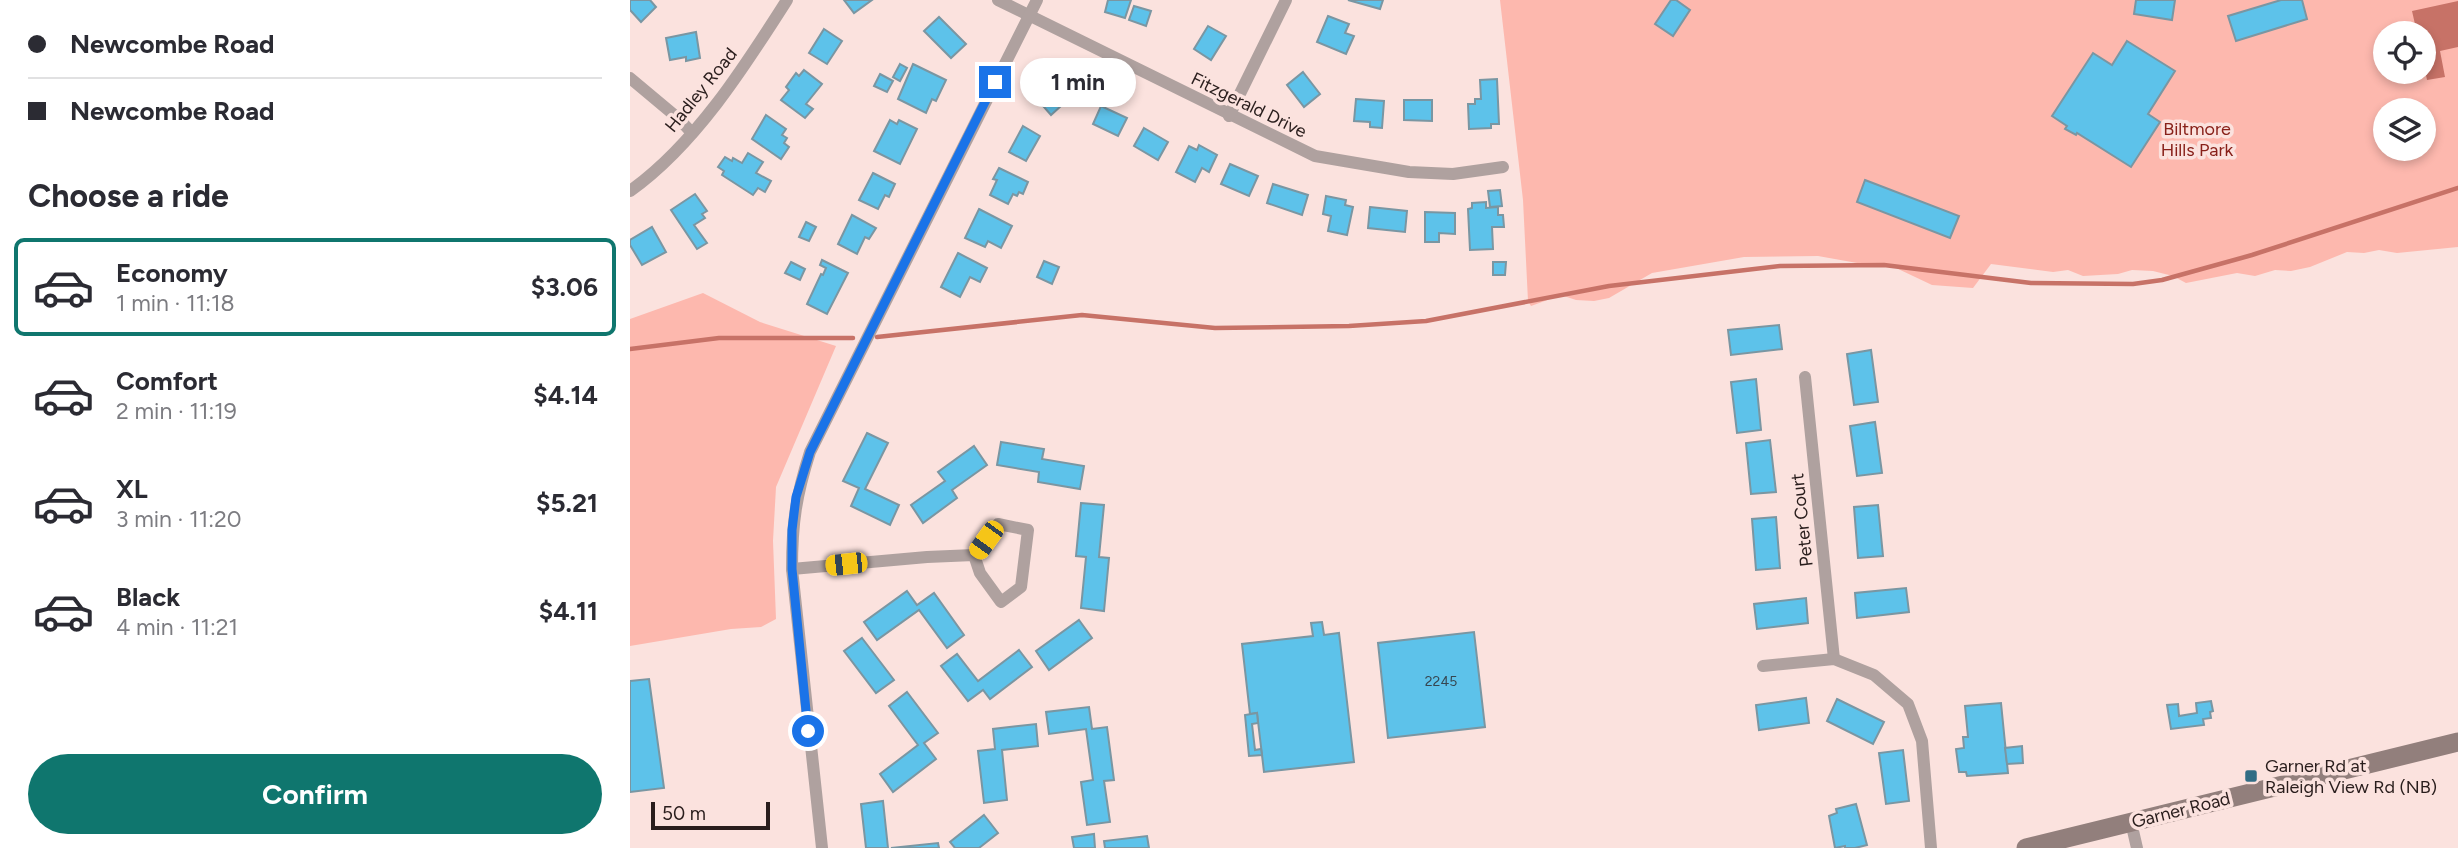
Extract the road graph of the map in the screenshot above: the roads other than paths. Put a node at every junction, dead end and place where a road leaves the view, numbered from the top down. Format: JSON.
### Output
{"nodes":[{"id":1,"x":787,"y":0,"type":"edge"},
{"id":2,"x":998,"y":0,"type":"edge"},
{"id":3,"x":1037,"y":0,"type":"edge"},
{"id":4,"x":1286,"y":0,"type":"edge"},
{"id":5,"x":1028,"y":16,"type":"junction"},
{"id":6,"x":630,"y":78,"type":"edge"},
{"id":7,"x":1229,"y":116,"type":"junction"},
{"id":8,"x":692,"y":132,"type":"junction"},
{"id":9,"x":1503,"y":167,"type":"dead end"},
{"id":10,"x":630,"y":191,"type":"edge"},
{"id":11,"x":1805,"y":377,"type":"dead end"},
{"id":12,"x":974,"y":555,"type":"junction"},
{"id":13,"x":792,"y":569,"type":"junction"},
{"id":14,"x":1835,"y":659,"type":"junction"},
{"id":15,"x":1763,"y":666,"type":"dead end"},
{"id":16,"x":2458,"y":742,"type":"edge"},
{"id":17,"x":2131,"y":822,"type":"junction"},
{"id":18,"x":822,"y":848,"type":"edge"},
{"id":19,"x":1931,"y":848,"type":"edge"},
{"id":20,"x":2026,"y":848,"type":"edge"},
{"id":21,"x":2137,"y":848,"type":"edge"}],
"edges":[{"from":1,"to":8,"type":"street","name":"Hadley Road"},
{"from":2,"to":5,"type":"street","name":"Fitzgerald Drive"},
{"from":3,"to":5,"type":"street"},
{"from":4,"to":7,"type":"street"},
{"from":5,"to":7,"type":"street","name":"Fitzgerald Drive"},
{"from":5,"to":13,"type":"street"},
{"from":6,"to":8,"type":"street"},
{"from":7,"to":9,"type":"street","name":"Fitzgerald Drive"},
{"from":8,"to":10,"type":"street","name":"Hadley Road"},
{"from":11,"to":14,"type":"street","name":"Peter Court"},
{"from":12,"to":12,"type":"street"},
{"from":12,"to":13,"type":"street"},
{"from":13,"to":18,"type":"street"},
{"from":14,"to":15,"type":"street"},
{"from":14,"to":19,"type":"street"},
{"from":16,"to":17,"type":"main road","name":"Garner Road"},
{"from":17,"to":20,"type":"main road","name":"Garner Road"},
{"from":17,"to":21,"type":"street"}]}
